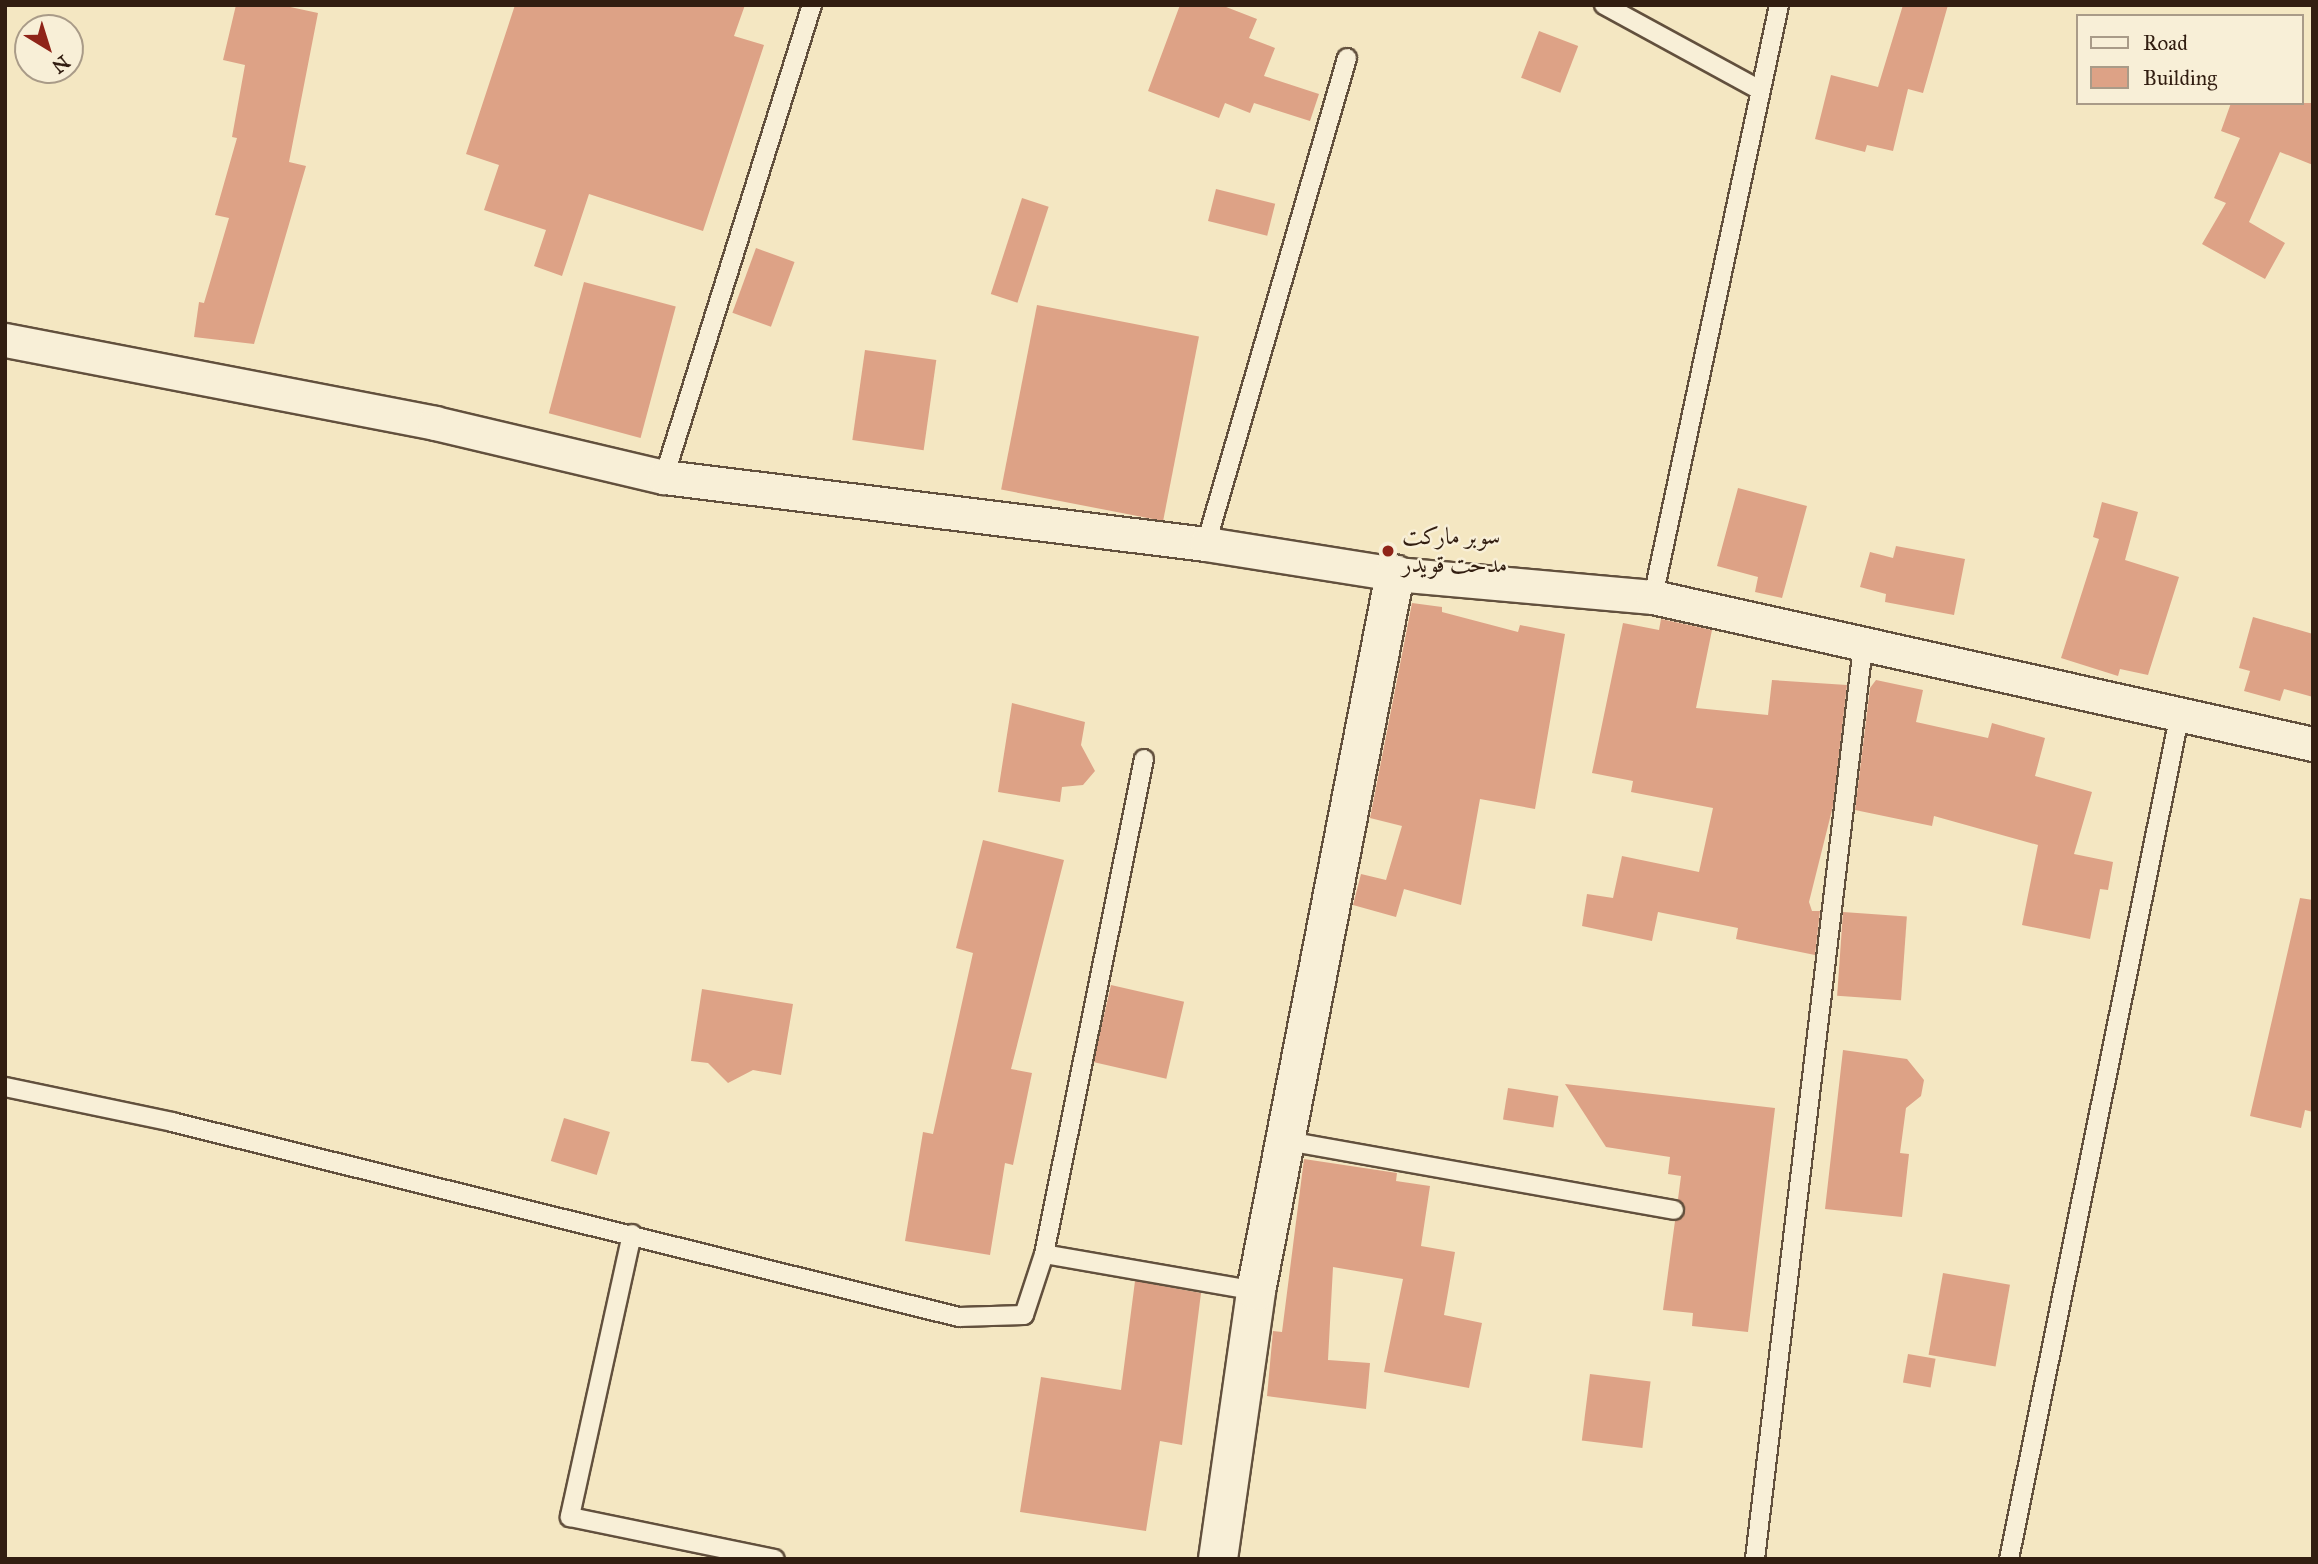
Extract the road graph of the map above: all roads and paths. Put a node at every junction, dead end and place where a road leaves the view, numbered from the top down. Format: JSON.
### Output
{"nodes":[{"id":1,"x":812,"y":5,"type":"edge"},
{"id":2,"x":1604,"y":5,"type":"edge"},
{"id":3,"x":1779,"y":5,"type":"edge"},
{"id":4,"x":1347,"y":58,"type":"dead end"},
{"id":5,"x":1759,"y":90,"type":"junction"},
{"id":6,"x":5,"y":340,"type":"edge"},
{"id":7,"x":664,"y":477,"type":"junction"},
{"id":8,"x":1206,"y":544,"type":"junction"},
{"id":9,"x":1395,"y":575,"type":"junction"},
{"id":10,"x":1653,"y":597,"type":"junction"},
{"id":11,"x":1863,"y":647,"type":"junction"},
{"id":12,"x":2180,"y":713,"type":"junction"},
{"id":13,"x":2313,"y":744,"type":"edge"},
{"id":14,"x":1144,"y":759,"type":"dead end"},
{"id":15,"x":5,"y":1087,"type":"edge"},
{"id":16,"x":1287,"y":1141,"type":"junction"},
{"id":17,"x":1674,"y":1210,"type":"dead end"},
{"id":18,"x":632,"y":1234,"type":"junction"},
{"id":19,"x":1044,"y":1254,"type":"junction"},
{"id":20,"x":1256,"y":1291,"type":"junction"},
{"id":21,"x":775,"y":1559,"type":"edge"},
{"id":22,"x":1218,"y":1559,"type":"edge"},
{"id":23,"x":1755,"y":1559,"type":"edge"},
{"id":24,"x":2009,"y":1559,"type":"edge"}],
"edges":[{"from":1,"to":7,"type":"lane"},
{"from":2,"to":5,"type":"lane"},
{"from":3,"to":5,"type":"lane"},
{"from":4,"to":8,"type":"lane"},
{"from":5,"to":10,"type":"lane"},
{"from":6,"to":7,"type":"street"},
{"from":7,"to":8,"type":"street"},
{"from":8,"to":9,"type":"street"},
{"from":9,"to":10,"type":"street"},
{"from":9,"to":16,"type":"street"},
{"from":10,"to":11,"type":"street"},
{"from":11,"to":12,"type":"street"},
{"from":11,"to":23,"type":"lane"},
{"from":12,"to":13,"type":"street"},
{"from":12,"to":24,"type":"lane"},
{"from":14,"to":19,"type":"lane"},
{"from":15,"to":18,"type":"lane"},
{"from":16,"to":17,"type":"lane"},
{"from":16,"to":20,"type":"street"},
{"from":18,"to":19,"type":"lane"},
{"from":18,"to":21,"type":"lane"},
{"from":19,"to":20,"type":"lane"},
{"from":20,"to":22,"type":"street"}]}
